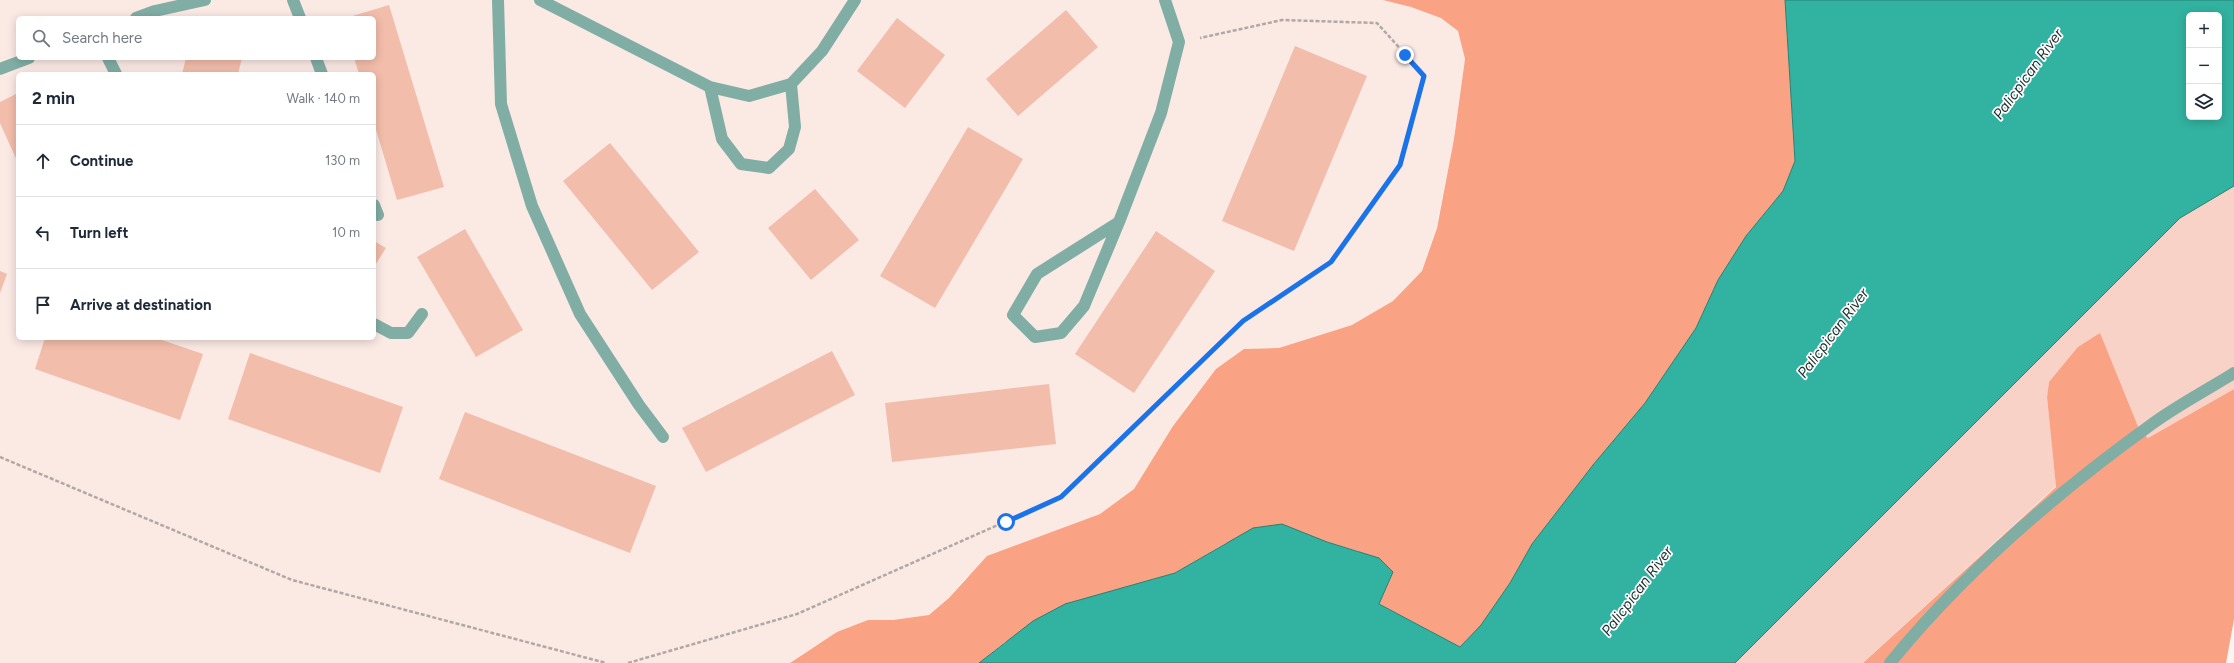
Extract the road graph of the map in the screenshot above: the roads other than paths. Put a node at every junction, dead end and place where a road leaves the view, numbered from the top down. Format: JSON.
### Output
{"nodes":[{"id":1,"x":205,"y":0,"type":"edge"},
{"id":2,"x":293,"y":0,"type":"edge"},
{"id":3,"x":498,"y":0,"type":"edge"},
{"id":4,"x":540,"y":0,"type":"edge"},
{"id":5,"x":855,"y":0,"type":"edge"},
{"id":6,"x":1165,"y":0,"type":"edge"},
{"id":7,"x":141,"y":16,"type":"edge"},
{"id":8,"x":299,"y":16,"type":"edge"},
{"id":9,"x":25,"y":60,"type":"edge"},
{"id":10,"x":109,"y":60,"type":"edge"},
{"id":11,"x":317,"y":60,"type":"edge"},
{"id":12,"x":0,"y":70,"type":"edge"},
{"id":13,"x":115,"y":72,"type":"edge"},
{"id":14,"x":321,"y":72,"type":"edge"},
{"id":15,"x":791,"y":84,"type":"junction"},
{"id":16,"x":710,"y":87,"type":"junction"},
{"id":17,"x":1119,"y":222,"type":"junction"},
{"id":18,"x":422,"y":314,"type":"dead end"},
{"id":19,"x":376,"y":325,"type":"edge"},
{"id":20,"x":2234,"y":373,"type":"edge"},
{"id":21,"x":663,"y":437,"type":"dead end"},
{"id":22,"x":1890,"y":663,"type":"edge"}],
"edges":[{"from":1,"to":7,"type":"lane"},
{"from":2,"to":8,"type":"lane"},
{"from":3,"to":21,"type":"lane"},
{"from":4,"to":16,"type":"lane"},
{"from":5,"to":15,"type":"lane"},
{"from":6,"to":17,"type":"lane"},
{"from":9,"to":12,"type":"lane"},
{"from":10,"to":13,"type":"lane"},
{"from":11,"to":14,"type":"lane"},
{"from":15,"to":16,"type":"lane"},
{"from":15,"to":16,"type":"lane"},
{"from":17,"to":17,"type":"lane"},
{"from":18,"to":19,"type":"lane"},
{"from":20,"to":22,"type":"lane"}]}
